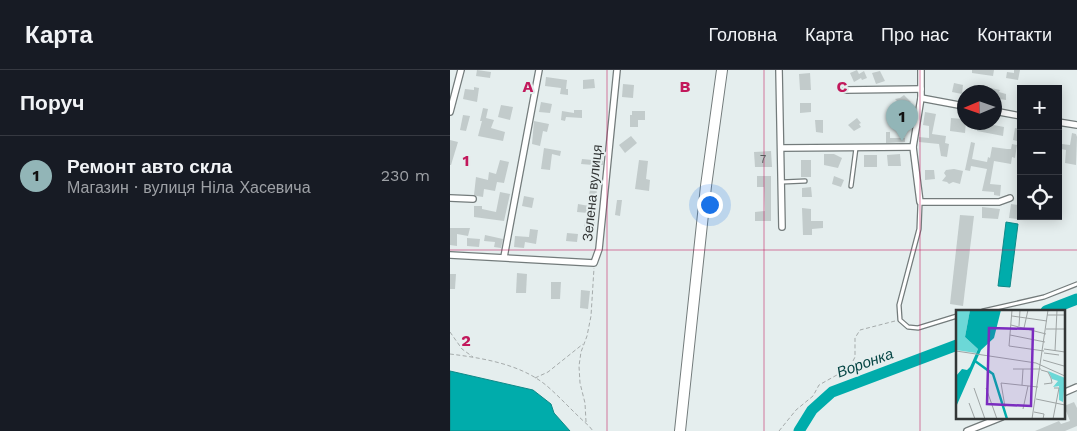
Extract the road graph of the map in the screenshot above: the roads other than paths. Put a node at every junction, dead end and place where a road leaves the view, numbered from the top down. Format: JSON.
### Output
{"nodes":[{"id":1,"x":461,"y":70,"type":"edge"},
{"id":2,"x":539,"y":70,"type":"edge"},
{"id":3,"x":617,"y":70,"type":"edge"},
{"id":4,"x":722,"y":70,"type":"edge"},
{"id":5,"x":779,"y":70,"type":"edge"},
{"id":6,"x":921,"y":70,"type":"edge"},
{"id":7,"x":921,"y":89,"type":"junction"},
{"id":8,"x":846,"y":90,"type":"dead end"},
{"id":9,"x":921,"y":98,"type":"junction"},
{"id":10,"x":957,"y":105,"type":"edge"},
{"id":11,"x":450,"y":112,"type":"edge"},
{"id":12,"x":1002,"y":112,"type":"edge"},
{"id":13,"x":1017,"y":115,"type":"edge"},
{"id":14,"x":1062,"y":123,"type":"edge"},
{"id":15,"x":1077,"y":125,"type":"edge"},
{"id":16,"x":856,"y":147,"type":"junction"},
{"id":17,"x":913,"y":147,"type":"junction"},
{"id":18,"x":780,"y":148,"type":"junction"},
{"id":19,"x":805,"y":181,"type":"dead end"},
{"id":20,"x":781,"y":182,"type":"junction"},
{"id":21,"x":852,"y":186,"type":"dead end"},
{"id":22,"x":450,"y":198,"type":"edge"},
{"id":23,"x":1010,"y":198,"type":"dead end"},
{"id":24,"x":473,"y":199,"type":"dead end"},
{"id":25,"x":920,"y":202,"type":"junction"},
{"id":26,"x":782,"y":227,"type":"dead end"},
{"id":27,"x":450,"y":255,"type":"edge"},
{"id":28,"x":504,"y":257,"type":"junction"},
{"id":29,"x":1077,"y":284,"type":"edge"},
{"id":30,"x":987,"y":310,"type":"edge"},
{"id":31,"x":956,"y":316,"type":"edge"},
{"id":32,"x":1077,"y":387,"type":"edge"},
{"id":33,"x":1064,"y":393,"type":"edge"},
{"id":34,"x":1000,"y":418,"type":"edge"},
{"id":35,"x":680,"y":431,"type":"edge"},
{"id":36,"x":967,"y":431,"type":"edge"}],
"edges":[{"from":1,"to":11,"type":"street"},
{"from":2,"to":28,"type":"street"},
{"from":3,"to":28,"type":"street","name":"Зелена вулиця"},
{"from":4,"to":35,"type":"highway"},
{"from":5,"to":18,"type":"street"},
{"from":6,"to":7,"type":"street"},
{"from":7,"to":8,"type":"street"},
{"from":7,"to":9,"type":"street"},
{"from":9,"to":10,"type":"street"},
{"from":9,"to":17,"type":"street"},
{"from":12,"to":13,"type":"street"},
{"from":14,"to":15,"type":"street"},
{"from":16,"to":17,"type":"street"},
{"from":16,"to":18,"type":"street"},
{"from":16,"to":21,"type":"lane"},
{"from":17,"to":25,"type":"street"},
{"from":18,"to":20,"type":"street"},
{"from":19,"to":20,"type":"lane"},
{"from":20,"to":26,"type":"street"},
{"from":22,"to":24,"type":"street"},
{"from":23,"to":25,"type":"street"},
{"from":25,"to":31,"type":"lane"},
{"from":27,"to":28,"type":"street","name":"Зелена вулиця"},
{"from":29,"to":30,"type":"lane"},
{"from":32,"to":33,"type":"street"},
{"from":34,"to":36,"type":"street"}]}
